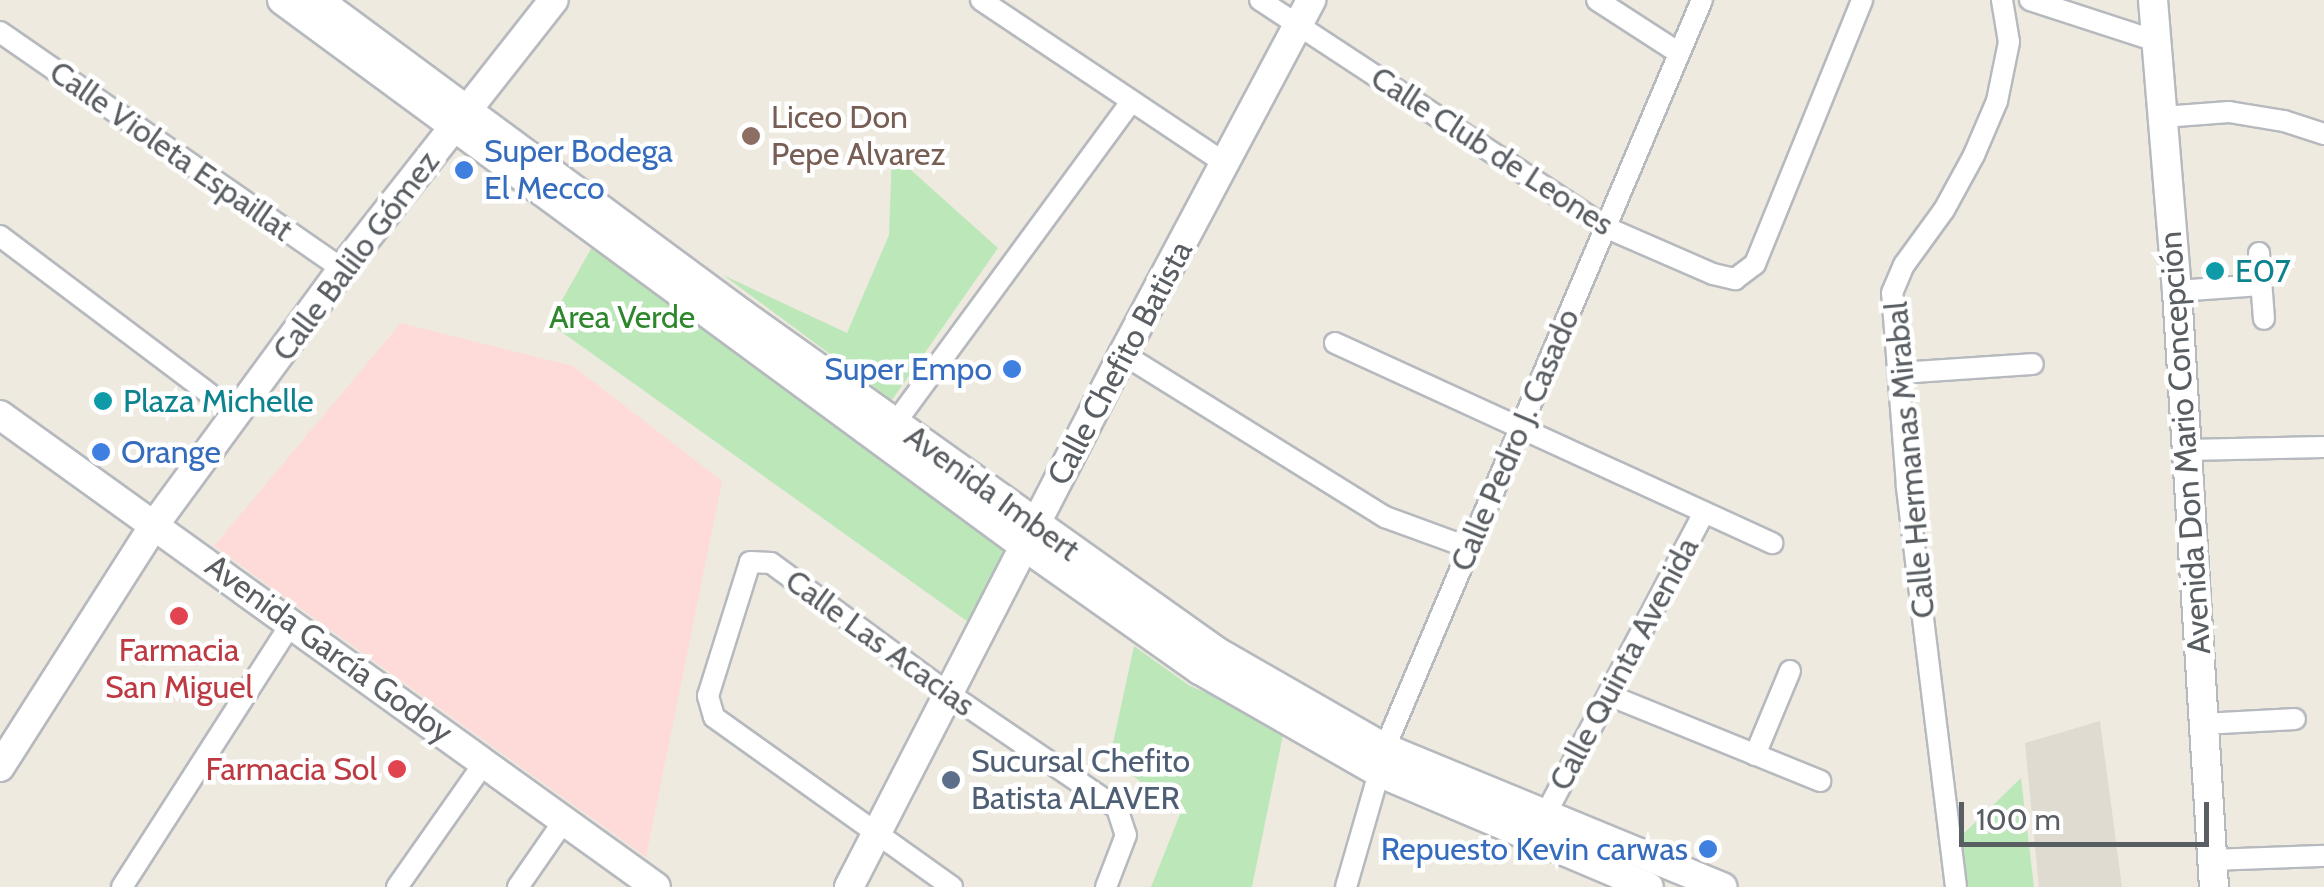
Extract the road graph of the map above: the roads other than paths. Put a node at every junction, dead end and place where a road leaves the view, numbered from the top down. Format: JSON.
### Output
{"nodes":[{"id":1,"x":282,"y":0,"type":"edge"},
{"id":2,"x":318,"y":0,"type":"edge"},
{"id":3,"x":554,"y":0,"type":"edge"},
{"id":4,"x":980,"y":0,"type":"edge"},
{"id":5,"x":1260,"y":0,"type":"edge"},
{"id":6,"x":1311,"y":0,"type":"edge"},
{"id":7,"x":1597,"y":0,"type":"edge"},
{"id":8,"x":1702,"y":0,"type":"edge"},
{"id":9,"x":1862,"y":0,"type":"edge"},
{"id":10,"x":2002,"y":0,"type":"edge"},
{"id":11,"x":2030,"y":0,"type":"edge"},
{"id":12,"x":2153,"y":0,"type":"edge"},
{"id":13,"x":1298,"y":26,"type":"junction"},
{"id":14,"x":0,"y":32,"type":"edge"},
{"id":15,"x":2156,"y":41,"type":"junction"},
{"id":16,"x":1679,"y":53,"type":"junction"},
{"id":17,"x":1132,"y":102,"type":"junction"},
{"id":18,"x":2163,"y":117,"type":"junction"},
{"id":19,"x":461,"y":119,"type":"junction"},
{"id":20,"x":2324,"y":134,"type":"edge"},
{"id":21,"x":1226,"y":164,"type":"junction"},
{"id":22,"x":1605,"y":227,"type":"junction"},
{"id":23,"x":0,"y":236,"type":"edge"},
{"id":24,"x":2258,"y":253,"type":"dead end"},
{"id":25,"x":342,"y":269,"type":"junction"},
{"id":26,"x":2261,"y":285,"type":"junction"},
{"id":27,"x":2178,"y":291,"type":"junction"},
{"id":28,"x":2264,"y":319,"type":"dead end"},
{"id":29,"x":1335,"y":344,"type":"dead end"},
{"id":30,"x":1122,"y":354,"type":"junction"},
{"id":31,"x":2034,"y":364,"type":"dead end"},
{"id":32,"x":1898,"y":373,"type":"junction"},
{"id":33,"x":236,"y":414,"type":"junction"},
{"id":34,"x":0,"y":415,"type":"edge"},
{"id":35,"x":1519,"y":428,"type":"junction"},
{"id":36,"x":889,"y":432,"type":"junction"},
{"id":37,"x":2324,"y":447,"type":"edge"},
{"id":38,"x":2187,"y":450,"type":"junction"},
{"id":39,"x":1704,"y":512,"type":"junction"},
{"id":40,"x":156,"y":524,"type":"junction"},
{"id":41,"x":1030,"y":536,"type":"junction"},
{"id":42,"x":1772,"y":543,"type":"dead end"},
{"id":43,"x":1470,"y":548,"type":"junction"},
{"id":44,"x":292,"y":622,"type":"junction"},
{"id":45,"x":1790,"y":671,"type":"dead end"},
{"id":46,"x":948,"y":693,"type":"junction"},
{"id":47,"x":1610,"y":696,"type":"junction"},
{"id":48,"x":2295,"y":719,"type":"dead end"},
{"id":49,"x":2203,"y":724,"type":"junction"},
{"id":50,"x":1755,"y":755,"type":"junction"},
{"id":51,"x":1382,"y":760,"type":"junction"},
{"id":52,"x":485,"y":762,"type":"junction"},
{"id":53,"x":0,"y":768,"type":"edge"},
{"id":54,"x":1820,"y":781,"type":"dead end"},
{"id":55,"x":565,"y":819,"type":"junction"},
{"id":56,"x":1539,"y":826,"type":"junction"},
{"id":57,"x":878,"y":830,"type":"junction"},
{"id":58,"x":1640,"y":851,"type":"junction"},
{"id":59,"x":2324,"y":856,"type":"edge"},
{"id":60,"x":2214,"y":873,"type":"edge"},
{"id":61,"x":1633,"y":884,"type":"edge"},
{"id":62,"x":122,"y":887,"type":"edge"},
{"id":63,"x":397,"y":887,"type":"edge"},
{"id":64,"x":518,"y":887,"type":"edge"},
{"id":65,"x":656,"y":887,"type":"edge"},
{"id":66,"x":849,"y":887,"type":"edge"},
{"id":67,"x":952,"y":887,"type":"edge"},
{"id":68,"x":1106,"y":887,"type":"edge"},
{"id":69,"x":1346,"y":887,"type":"edge"},
{"id":70,"x":1723,"y":887,"type":"edge"},
{"id":71,"x":1956,"y":887,"type":"edge"}],
"edges":[{"from":1,"to":19,"type":"main road","name":"Avenida Imbert"},
{"from":2,"to":19,"type":"main road","name":"Avenida Imbert"},
{"from":3,"to":19,"type":"main road","name":"Calle Balilo Gómez"},
{"from":4,"to":17,"type":"street"},
{"from":5,"to":13,"type":"street","name":"Calle Club de Leones"},
{"from":6,"to":13,"type":"main road","name":"Calle Chefito Batista"},
{"from":7,"to":16,"type":"street"},
{"from":8,"to":16,"type":"street","name":"Calle Pedro J. Casado"},
{"from":9,"to":22,"type":"street","name":"Calle Club de Leones"},
{"from":10,"to":32,"type":"street","name":"Calle Hermanas Mirabal"},
{"from":11,"to":15,"type":"street"},
{"from":12,"to":15,"type":"main road","name":"Avenida Don Mario Concepción"},
{"from":13,"to":21,"type":"main road","name":"Calle Chefito Batista"},
{"from":13,"to":22,"type":"street","name":"Calle Club de Leones"},
{"from":14,"to":25,"type":"street","name":"Calle Violeta Espaillat"},
{"from":15,"to":18,"type":"main road","name":"Avenida Don Mario Concepción"},
{"from":16,"to":22,"type":"street","name":"Calle Pedro J. Casado"},
{"from":17,"to":21,"type":"street"},
{"from":17,"to":36,"type":"street"},
{"from":18,"to":20,"type":"street"},
{"from":18,"to":27,"type":"main road","name":"Avenida Don Mario Concepción"},
{"from":19,"to":25,"type":"main road","name":"Calle Balilo Gómez"},
{"from":19,"to":36,"type":"main road","name":"Avenida Imbert"},
{"from":21,"to":30,"type":"main road","name":"Calle Chefito Batista"},
{"from":22,"to":35,"type":"street","name":"Calle Pedro J. Casado"},
{"from":23,"to":33,"type":"street"},
{"from":24,"to":26,"type":"street"},
{"from":25,"to":33,"type":"main road","name":"Calle Balilo Gómez"},
{"from":26,"to":27,"type":"street"},
{"from":26,"to":28,"type":"street"},
{"from":27,"to":38,"type":"main road","name":"Avenida Don Mario Concepción"},
{"from":29,"to":35,"type":"street"},
{"from":30,"to":41,"type":"main road","name":"Calle Chefito Batista"},
{"from":30,"to":43,"type":"street"},
{"from":31,"to":32,"type":"street"},
{"from":32,"to":71,"type":"street","name":"Calle Hermanas Mirabal"},
{"from":33,"to":40,"type":"main road","name":"Calle Balilo Gómez"},
{"from":34,"to":40,"type":"main road","name":"Avenida García Godoy"},
{"from":35,"to":39,"type":"street"},
{"from":35,"to":43,"type":"street","name":"Calle Pedro J. Casado"},
{"from":36,"to":41,"type":"main road","name":"Avenida Imbert"},
{"from":37,"to":38,"type":"street"},
{"from":38,"to":49,"type":"main road","name":"Avenida Don Mario Concepción"},
{"from":39,"to":42,"type":"street"},
{"from":39,"to":47,"type":"street","name":"Calle Quinta Avenida"},
{"from":40,"to":44,"type":"main road","name":"Avenida García Godoy"},
{"from":40,"to":53,"type":"main road","name":"Calle Balilo Gómez"},
{"from":41,"to":46,"type":"main road","name":"Calle Chefito Batista"},
{"from":41,"to":51,"type":"main road","name":"Avenida Imbert"},
{"from":43,"to":51,"type":"street","name":"Calle Pedro J. Casado"},
{"from":44,"to":52,"type":"main road","name":"Avenida García Godoy"},
{"from":44,"to":62,"type":"street"},
{"from":45,"to":50,"type":"street"},
{"from":46,"to":57,"type":"main road","name":"Calle Chefito Batista"},
{"from":46,"to":57,"type":"street","name":"Calle Las Acacias"},
{"from":46,"to":68,"type":"street","name":"Calle Las Acacias"},
{"from":47,"to":50,"type":"street"},
{"from":47,"to":56,"type":"street","name":"Calle Quinta Avenida"},
{"from":48,"to":49,"type":"street"},
{"from":49,"to":60,"type":"main road","name":"Avenida Don Mario Concepción"},
{"from":50,"to":54,"type":"street"},
{"from":51,"to":56,"type":"main road","name":"Avenida Imbert"},
{"from":51,"to":69,"type":"street","name":"Calle Pedro J. Casado"},
{"from":52,"to":55,"type":"main road","name":"Avenida García Godoy"},
{"from":52,"to":63,"type":"street"},
{"from":55,"to":64,"type":"street"},
{"from":55,"to":65,"type":"main road","name":"Avenida García Godoy"},
{"from":56,"to":58,"type":"main road","name":"Avenida Imbert"},
{"from":56,"to":61,"type":"main road","name":"Avenida Imbert"},
{"from":57,"to":66,"type":"main road","name":"Calle Chefito Batista"},
{"from":57,"to":67,"type":"street","name":"Calle Las Acacias"},
{"from":58,"to":61,"type":"street"},
{"from":58,"to":70,"type":"main road","name":"Avenida Imbert"},
{"from":59,"to":60,"type":"street"}]}
